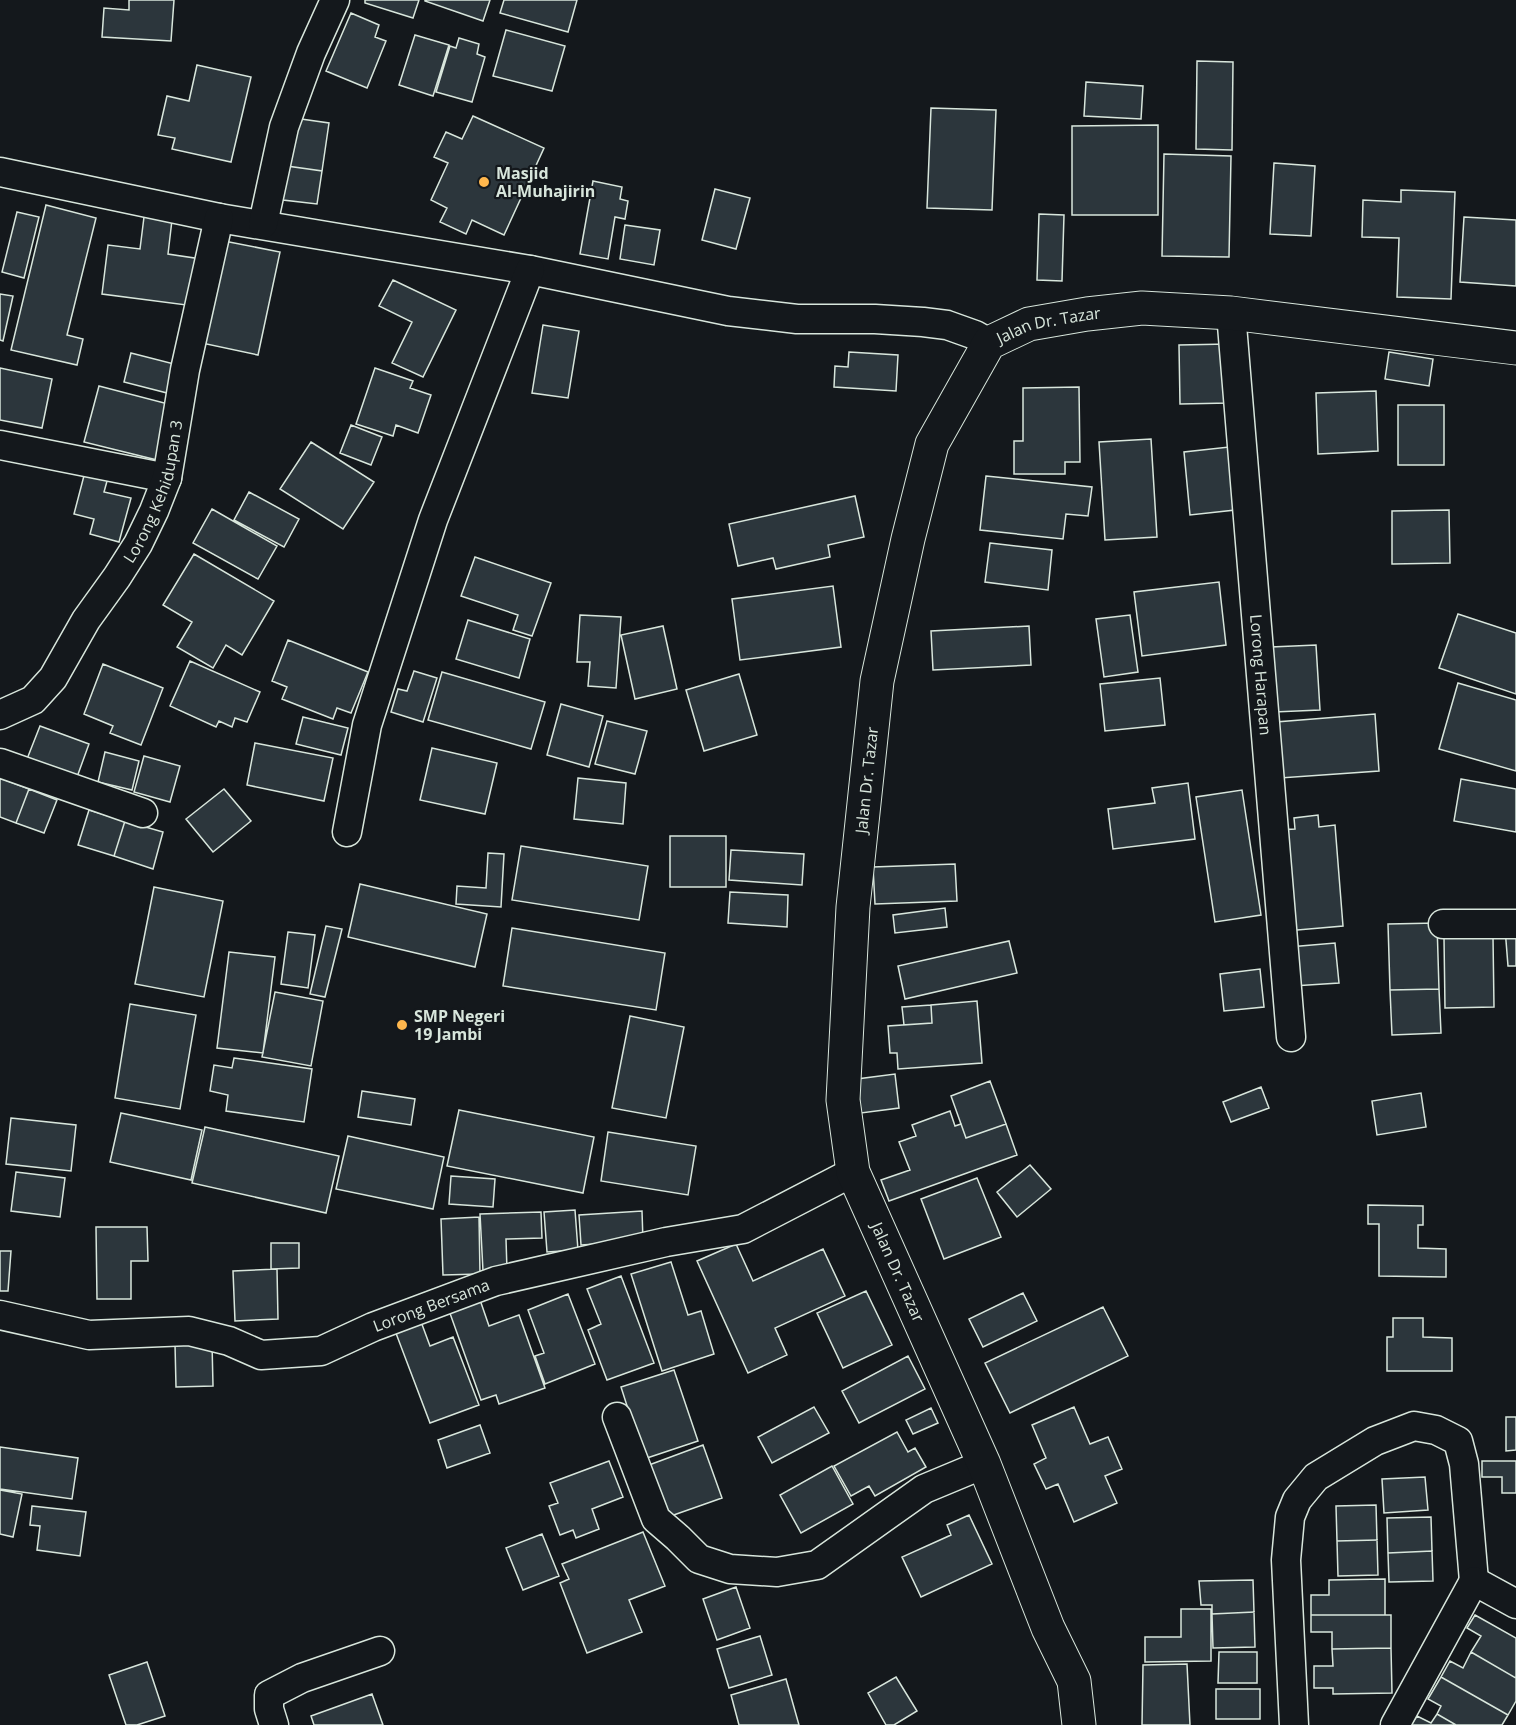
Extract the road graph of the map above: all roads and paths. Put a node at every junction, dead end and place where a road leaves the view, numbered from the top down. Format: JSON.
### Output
{"nodes":[{"id":1,"x":335,"y":0,"type":"edge"},
{"id":2,"x":0,"y":172,"type":"edge"},
{"id":3,"x":219,"y":218,"type":"junction"},
{"id":4,"x":263,"y":224,"type":"junction"},
{"id":5,"x":530,"y":270,"type":"junction"},
{"id":6,"x":1231,"y":313,"type":"junction"},
{"id":7,"x":989,"y":343,"type":"junction"},
{"id":8,"x":1516,"y":348,"type":"edge"},
{"id":9,"x":0,"y":445,"type":"edge"},
{"id":10,"x":167,"y":478,"type":"junction"},
{"id":11,"x":0,"y":715,"type":"edge"},
{"id":12,"x":0,"y":763,"type":"edge"},
{"id":13,"x":143,"y":813,"type":"dead end"},
{"id":14,"x":347,"y":832,"type":"dead end"},
{"id":15,"x":1443,"y":924,"type":"dead end"},
{"id":16,"x":1516,"y":924,"type":"edge"},
{"id":17,"x":1291,"y":1037,"type":"dead end"},
{"id":18,"x":854,"y":1172,"type":"junction"},
{"id":19,"x":0,"y":1315,"type":"edge"},
{"id":20,"x":617,"y":1417,"type":"dead end"},
{"id":21,"x":984,"y":1464,"type":"junction"},
{"id":22,"x":1474,"y":1581,"type":"junction"},
{"id":23,"x":1516,"y":1604,"type":"edge"},
{"id":24,"x":380,"y":1651,"type":"dead end"},
{"id":25,"x":274,"y":1725,"type":"edge"},
{"id":26,"x":1079,"y":1725,"type":"edge"},
{"id":27,"x":1294,"y":1725,"type":"edge"},
{"id":28,"x":1395,"y":1725,"type":"edge"}],
"edges":[{"from":1,"to":4,"type":"street"},
{"from":2,"to":3,"type":"street"},
{"from":3,"to":4,"type":"street"},
{"from":3,"to":10,"type":"street","name":"Lorong Kehidupan 3"},
{"from":4,"to":5,"type":"street"},
{"from":5,"to":7,"type":"street"},
{"from":5,"to":14,"type":"street"},
{"from":6,"to":7,"type":"street","name":"Jalan Dr. Tazar"},
{"from":6,"to":8,"type":"street","name":"Jalan Dr. Tazar"},
{"from":6,"to":17,"type":"street","name":"Lorong Harapan"},
{"from":7,"to":18,"type":"street","name":"Jalan Dr. Tazar"},
{"from":9,"to":10,"type":"street"},
{"from":10,"to":11,"type":"street","name":"Lorong Kehidupan 3"},
{"from":12,"to":13,"type":"street"},
{"from":15,"to":16,"type":"street"},
{"from":18,"to":19,"type":"street","name":"Lorong Bersama"},
{"from":18,"to":21,"type":"street","name":"Jalan Dr. Tazar"},
{"from":20,"to":21,"type":"street"},
{"from":21,"to":26,"type":"street","name":"Jalan Dr. Tazar"},
{"from":22,"to":23,"type":"street"},
{"from":22,"to":27,"type":"street"},
{"from":22,"to":28,"type":"street"},
{"from":24,"to":25,"type":"street"}]}
